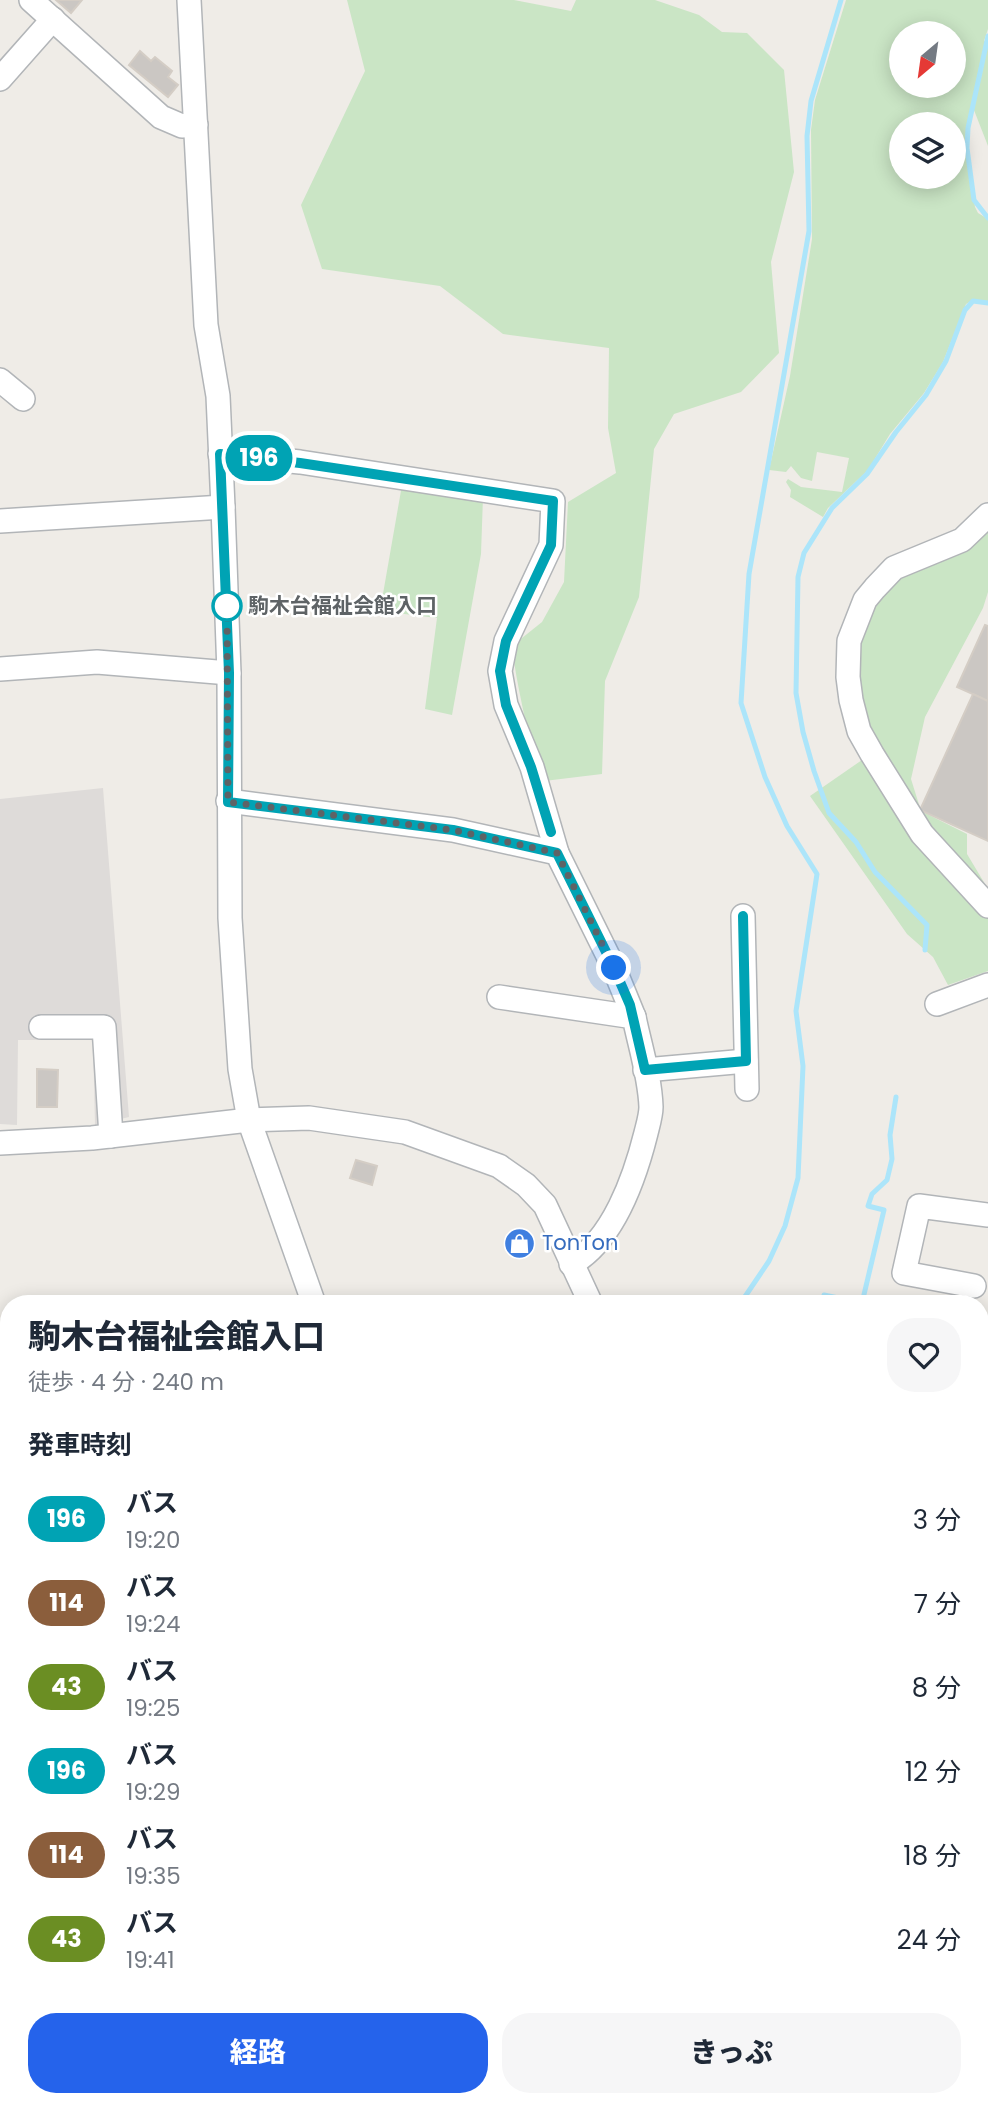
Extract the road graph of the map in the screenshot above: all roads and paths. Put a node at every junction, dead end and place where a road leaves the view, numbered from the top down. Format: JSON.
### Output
{"nodes":[{"id":1,"x":31,"y":0,"type":"edge"},
{"id":2,"x":189,"y":0,"type":"edge"},
{"id":3,"x":53,"y":19,"type":"junction"},
{"id":4,"x":0,"y":79,"type":"edge"},
{"id":5,"x":196,"y":125,"type":"junction"},
{"id":6,"x":0,"y":380,"type":"edge"},
{"id":7,"x":23,"y":400,"type":"dead end"},
{"id":8,"x":220,"y":454,"type":"junction"},
{"id":9,"x":223,"y":507,"type":"junction"},
{"id":10,"x":988,"y":516,"type":"edge"},
{"id":11,"x":0,"y":521,"type":"edge"},
{"id":12,"x":0,"y":669,"type":"edge"},
{"id":13,"x":229,"y":673,"type":"junction"},
{"id":14,"x":228,"y":802,"type":"junction"},
{"id":15,"x":557,"y":853,"type":"junction"},
{"id":16,"x":988,"y":906,"type":"edge"},
{"id":17,"x":743,"y":916,"type":"dead end"},
{"id":18,"x":988,"y":985,"type":"edge"},
{"id":19,"x":499,"y":997,"type":"dead end"},
{"id":20,"x":937,"y":1004,"type":"dead end"},
{"id":21,"x":634,"y":1017,"type":"junction"},
{"id":22,"x":41,"y":1027,"type":"dead end"},
{"id":23,"x":746,"y":1061,"type":"junction"},
{"id":24,"x":645,"y":1070,"type":"junction"},
{"id":25,"x":747,"y":1089,"type":"dead end"},
{"id":26,"x":249,"y":1120,"type":"junction"},
{"id":27,"x":111,"y":1136,"type":"junction"},
{"id":28,"x":0,"y":1143,"type":"edge"},
{"id":29,"x":988,"y":1215,"type":"edge"},
{"id":30,"x":571,"y":1264,"type":"junction"},
{"id":31,"x":974,"y":1286,"type":"dead end"},
{"id":32,"x":311,"y":1295,"type":"edge"},
{"id":33,"x":586,"y":1295,"type":"edge"}],
"edges":[{"from":1,"to":3,"type":"street"},
{"from":2,"to":5,"type":"street"},
{"from":3,"to":4,"type":"street"},
{"from":3,"to":5,"type":"street"},
{"from":5,"to":8,"type":"street"},
{"from":6,"to":7,"type":"street"},
{"from":8,"to":9,"type":"street"},
{"from":8,"to":15,"type":"street"},
{"from":9,"to":11,"type":"street"},
{"from":9,"to":13,"type":"street"},
{"from":10,"to":16,"type":"street"},
{"from":12,"to":13,"type":"street"},
{"from":13,"to":14,"type":"street"},
{"from":14,"to":15,"type":"street"},
{"from":14,"to":26,"type":"street"},
{"from":15,"to":21,"type":"street"},
{"from":17,"to":23,"type":"street"},
{"from":18,"to":20,"type":"street"},
{"from":19,"to":21,"type":"street"},
{"from":21,"to":24,"type":"street"},
{"from":22,"to":27,"type":"street"},
{"from":23,"to":24,"type":"street"},
{"from":23,"to":25,"type":"street"},
{"from":24,"to":30,"type":"street"},
{"from":26,"to":27,"type":"street"},
{"from":26,"to":30,"type":"street"},
{"from":26,"to":32,"type":"street"},
{"from":27,"to":28,"type":"street"},
{"from":29,"to":31,"type":"street"},
{"from":30,"to":33,"type":"street"}]}
